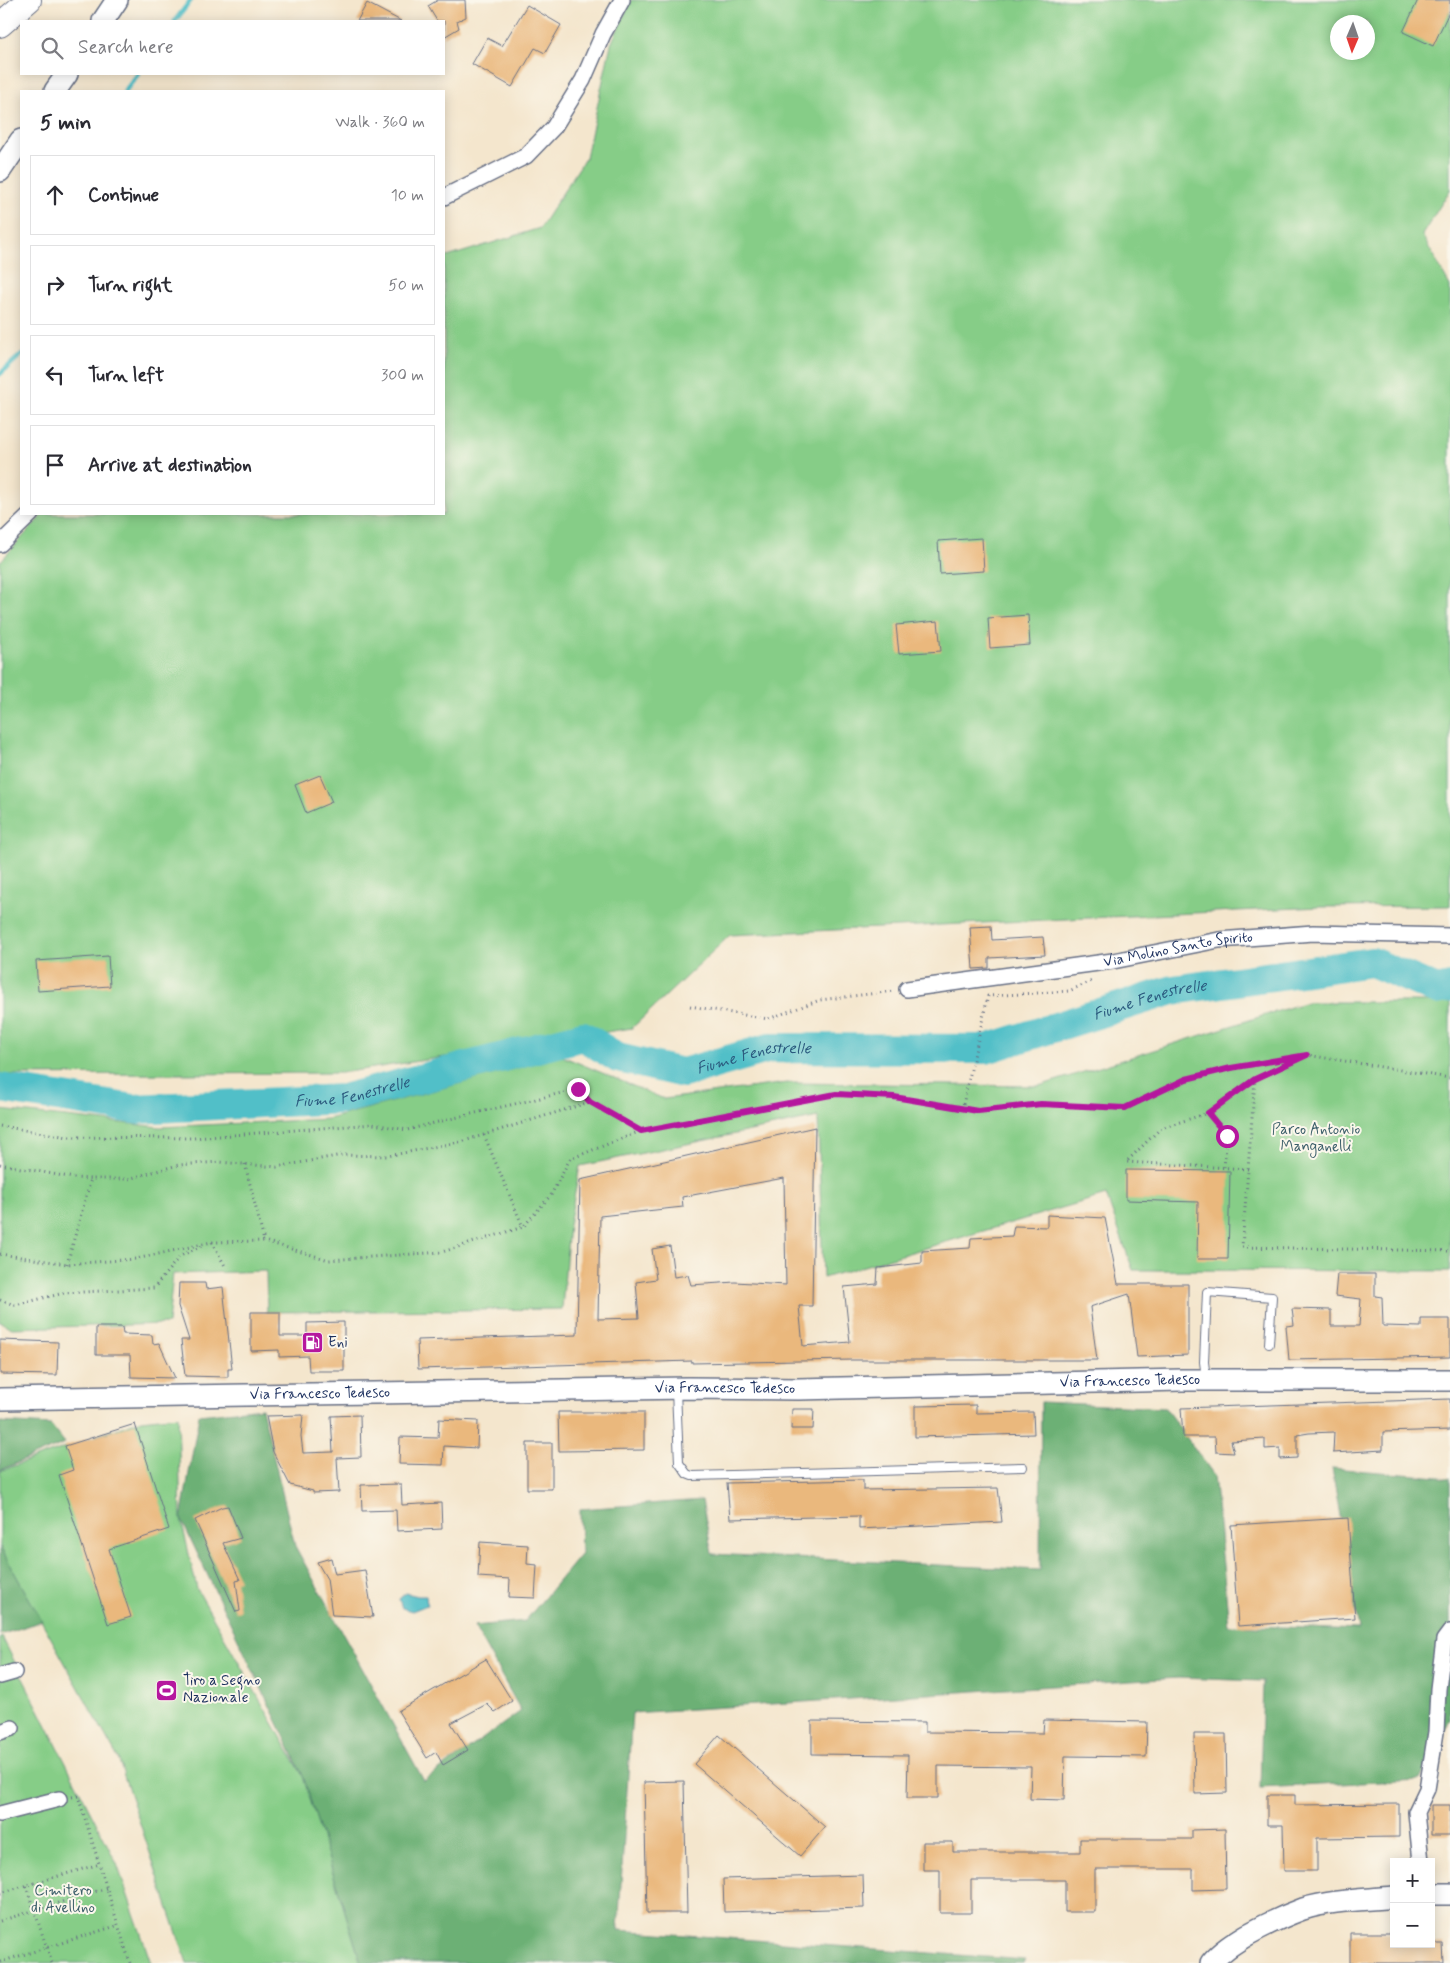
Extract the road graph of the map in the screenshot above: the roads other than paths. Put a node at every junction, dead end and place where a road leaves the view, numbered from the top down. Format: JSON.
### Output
{"nodes":[{"id":1,"x":29,"y":0,"type":"edge"},
{"id":2,"x":117,"y":0,"type":"edge"},
{"id":3,"x":622,"y":0,"type":"edge"},
{"id":4,"x":104,"y":20,"type":"edge"},
{"id":5,"x":0,"y":25,"type":"edge"},
{"id":6,"x":66,"y":75,"type":"edge"},
{"id":7,"x":56,"y":90,"type":"edge"},
{"id":8,"x":20,"y":141,"type":"edge"},
{"id":9,"x":0,"y":171,"type":"edge"},
{"id":10,"x":445,"y":196,"type":"edge"},
{"id":11,"x":30,"y":515,"type":"edge"},
{"id":12,"x":0,"y":544,"type":"edge"},
{"id":13,"x":1450,"y":936,"type":"edge"},
{"id":14,"x":907,"y":989,"type":"road end"},
{"id":15,"x":1269,"y":1344,"type":"dead end"},
{"id":16,"x":1206,"y":1380,"type":"junction"},
{"id":17,"x":1450,"y":1380,"type":"edge"},
{"id":18,"x":676,"y":1388,"type":"junction"},
{"id":19,"x":0,"y":1399,"type":"edge"},
{"id":20,"x":1022,"y":1467,"type":"dead end"},
{"id":21,"x":1450,"y":1632,"type":"edge"},
{"id":22,"x":59,"y":1799,"type":"road end"},
{"id":23,"x":0,"y":1814,"type":"edge"},
{"id":24,"x":1421,"y":1858,"type":"edge"},
{"id":25,"x":1435,"y":1894,"type":"edge"},
{"id":26,"x":1450,"y":1894,"type":"edge"},
{"id":27,"x":1390,"y":1897,"type":"edge"},
{"id":28,"x":1211,"y":1963,"type":"edge"}],
"edges":[{"from":1,"to":5,"type":"main road"},
{"from":2,"to":4,"type":"street"},
{"from":3,"to":10,"type":"street"},
{"from":6,"to":7,"type":"street"},
{"from":8,"to":9,"type":"street"},
{"from":11,"to":12,"type":"street"},
{"from":13,"to":14,"type":"street","name":"Via Molino Santo Spirito"},
{"from":15,"to":16,"type":"lane"},
{"from":16,"to":17,"type":"street","name":"Via Francesco Tedesco"},
{"from":16,"to":18,"type":"street","name":"Via Francesco Tedesco"},
{"from":18,"to":19,"type":"street","name":"Via Francesco Tedesco"},
{"from":18,"to":20,"type":"lane"},
{"from":21,"to":24,"type":"street"},
{"from":22,"to":23,"type":"street"},
{"from":25,"to":26,"type":"street"},
{"from":27,"to":28,"type":"street"}]}
